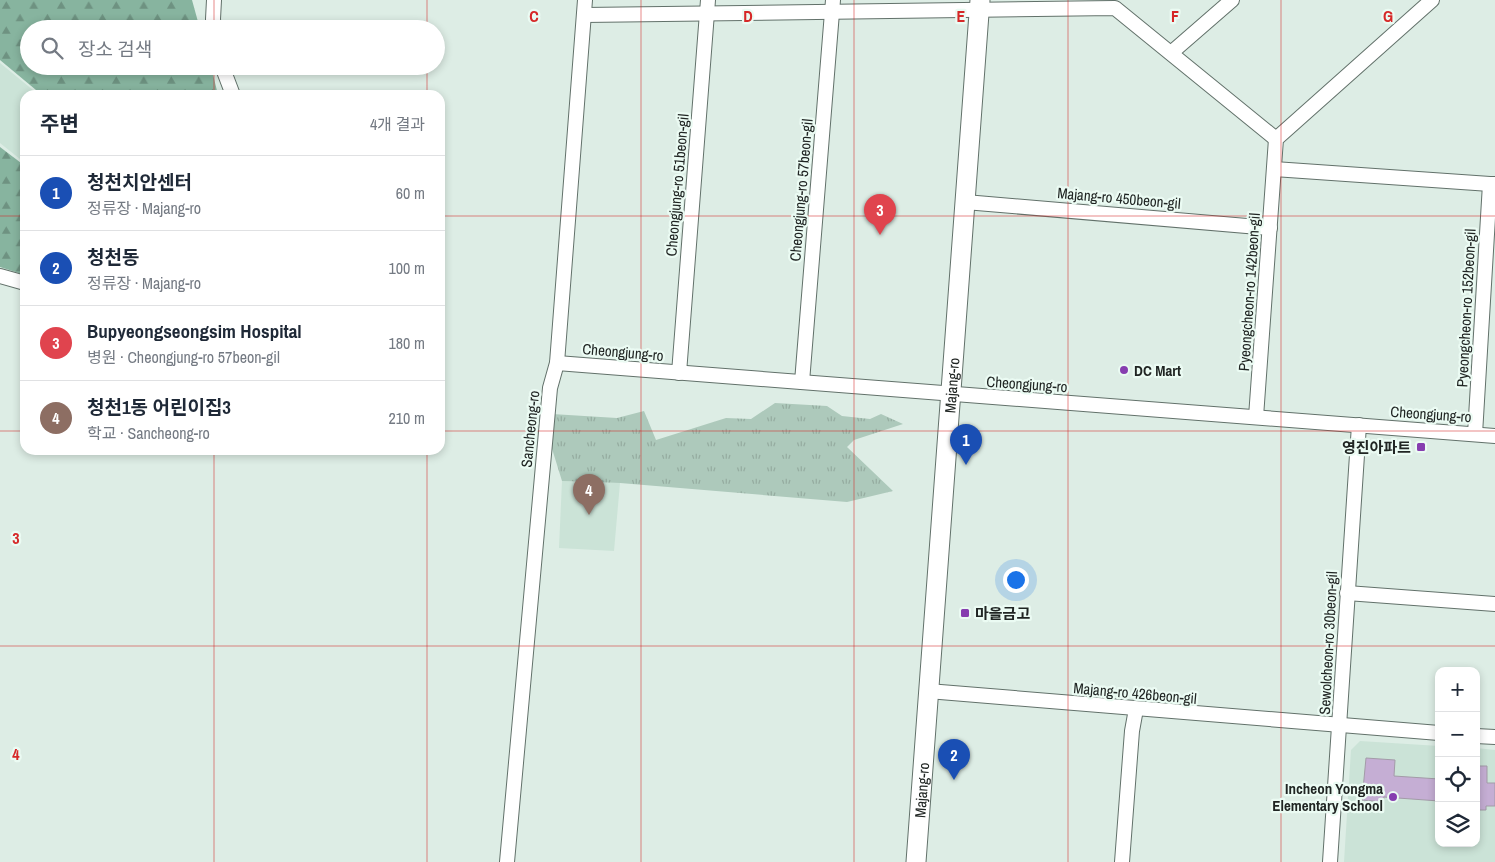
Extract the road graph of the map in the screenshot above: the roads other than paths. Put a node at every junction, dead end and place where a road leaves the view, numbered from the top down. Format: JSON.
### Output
{"nodes":[{"id":1,"x":214,"y":0,"type":"edge"},
{"id":2,"x":585,"y":0,"type":"edge"},
{"id":3,"x":1232,"y":0,"type":"edge"},
{"id":4,"x":1432,"y":0,"type":"edge"},
{"id":5,"x":980,"y":5,"type":"edge"},
{"id":6,"x":832,"y":6,"type":"edge"},
{"id":7,"x":708,"y":7,"type":"edge"},
{"id":8,"x":584,"y":15,"type":"junction"},
{"id":9,"x":212,"y":20,"type":"edge"},
{"id":10,"x":1172,"y":53,"type":"junction"},
{"id":11,"x":225,"y":75,"type":"edge"},
{"id":12,"x":231,"y":90,"type":"edge"},
{"id":13,"x":1276,"y":139,"type":"junction"},
{"id":14,"x":1274,"y":169,"type":"junction"},
{"id":15,"x":1493,"y":184,"type":"edge"},
{"id":16,"x":965,"y":202,"type":"junction"},
{"id":17,"x":1270,"y":228,"type":"junction"},
{"id":18,"x":0,"y":276,"type":"edge"},
{"id":19,"x":20,"y":282,"type":"edge"},
{"id":20,"x":557,"y":363,"type":"junction"},
{"id":21,"x":679,"y":373,"type":"junction"},
{"id":22,"x":802,"y":382,"type":"junction"},
{"id":23,"x":950,"y":394,"type":"junction"},
{"id":24,"x":1256,"y":417,"type":"junction"},
{"id":25,"x":1359,"y":425,"type":"junction"},
{"id":26,"x":1475,"y":434,"type":"junction"},
{"id":27,"x":1495,"y":436,"type":"edge"},
{"id":28,"x":1347,"y":593,"type":"junction"},
{"id":29,"x":1495,"y":604,"type":"edge"},
{"id":30,"x":928,"y":692,"type":"junction"},
{"id":31,"x":1136,"y":709,"type":"junction"},
{"id":32,"x":1339,"y":726,"type":"junction"},
{"id":33,"x":1435,"y":733,"type":"edge"},
{"id":34,"x":1480,"y":736,"type":"edge"},
{"id":35,"x":1495,"y":738,"type":"edge"},
{"id":36,"x":507,"y":862,"type":"edge"},
{"id":37,"x":916,"y":862,"type":"edge"},
{"id":38,"x":1122,"y":862,"type":"edge"},
{"id":39,"x":1330,"y":862,"type":"edge"}],
"edges":[{"from":1,"to":9,"type":"street"},
{"from":2,"to":8,"type":"street","name":"Sancheong-ro"},
{"from":3,"to":10,"type":"street"},
{"from":4,"to":13,"type":"street"},
{"from":5,"to":6,"type":"street"},
{"from":5,"to":10,"type":"street"},
{"from":5,"to":16,"type":"main road","name":"Majang-ro"},
{"from":6,"to":7,"type":"street"},
{"from":6,"to":22,"type":"street","name":"Cheongjung-ro 57beon-gil"},
{"from":7,"to":8,"type":"street"},
{"from":7,"to":21,"type":"street","name":"Cheongjung-ro 51beon-gil"},
{"from":8,"to":20,"type":"street","name":"Sancheong-ro"},
{"from":10,"to":13,"type":"street"},
{"from":11,"to":12,"type":"street"},
{"from":13,"to":14,"type":"street","name":"Pyeongcheon-ro 142beon-gil"},
{"from":14,"to":15,"type":"street","name":"Pyeongcheon-ro 152beon-gil"},
{"from":14,"to":17,"type":"street","name":"Pyeongcheon-ro 142beon-gil"},
{"from":15,"to":26,"type":"street","name":"Pyeongcheon-ro 152beon-gil"},
{"from":16,"to":17,"type":"street","name":"Majang-ro 450beon-gil"},
{"from":16,"to":23,"type":"main road","name":"Majang-ro"},
{"from":17,"to":24,"type":"street","name":"Pyeongcheon-ro 142beon-gil"},
{"from":18,"to":19,"type":"street"},
{"from":20,"to":21,"type":"street","name":"Cheongjung-ro"},
{"from":20,"to":36,"type":"street","name":"Sancheong-ro"},
{"from":21,"to":22,"type":"street","name":"Cheongjung-ro"},
{"from":22,"to":23,"type":"street","name":"Cheongjung-ro"},
{"from":23,"to":24,"type":"street","name":"Cheongjung-ro"},
{"from":23,"to":30,"type":"main road","name":"Majang-ro"},
{"from":24,"to":25,"type":"street","name":"Cheongjung-ro"},
{"from":25,"to":26,"type":"street","name":"Cheongjung-ro"},
{"from":25,"to":28,"type":"street","name":"Sewolcheon-ro 30beon-gil"},
{"from":26,"to":27,"type":"street","name":"Cheongjung-ro"},
{"from":28,"to":29,"type":"street"},
{"from":28,"to":32,"type":"street","name":"Sewolcheon-ro 30beon-gil"},
{"from":30,"to":31,"type":"street","name":"Majang-ro 426beon-gil"},
{"from":30,"to":37,"type":"main road","name":"Majang-ro"},
{"from":31,"to":32,"type":"street","name":"Majang-ro 426beon-gil"},
{"from":31,"to":38,"type":"street"},
{"from":32,"to":33,"type":"street","name":"Majang-ro 426beon-gil"},
{"from":32,"to":39,"type":"street","name":"Sewolcheon-ro 30beon-gil"},
{"from":34,"to":35,"type":"street"}]}
